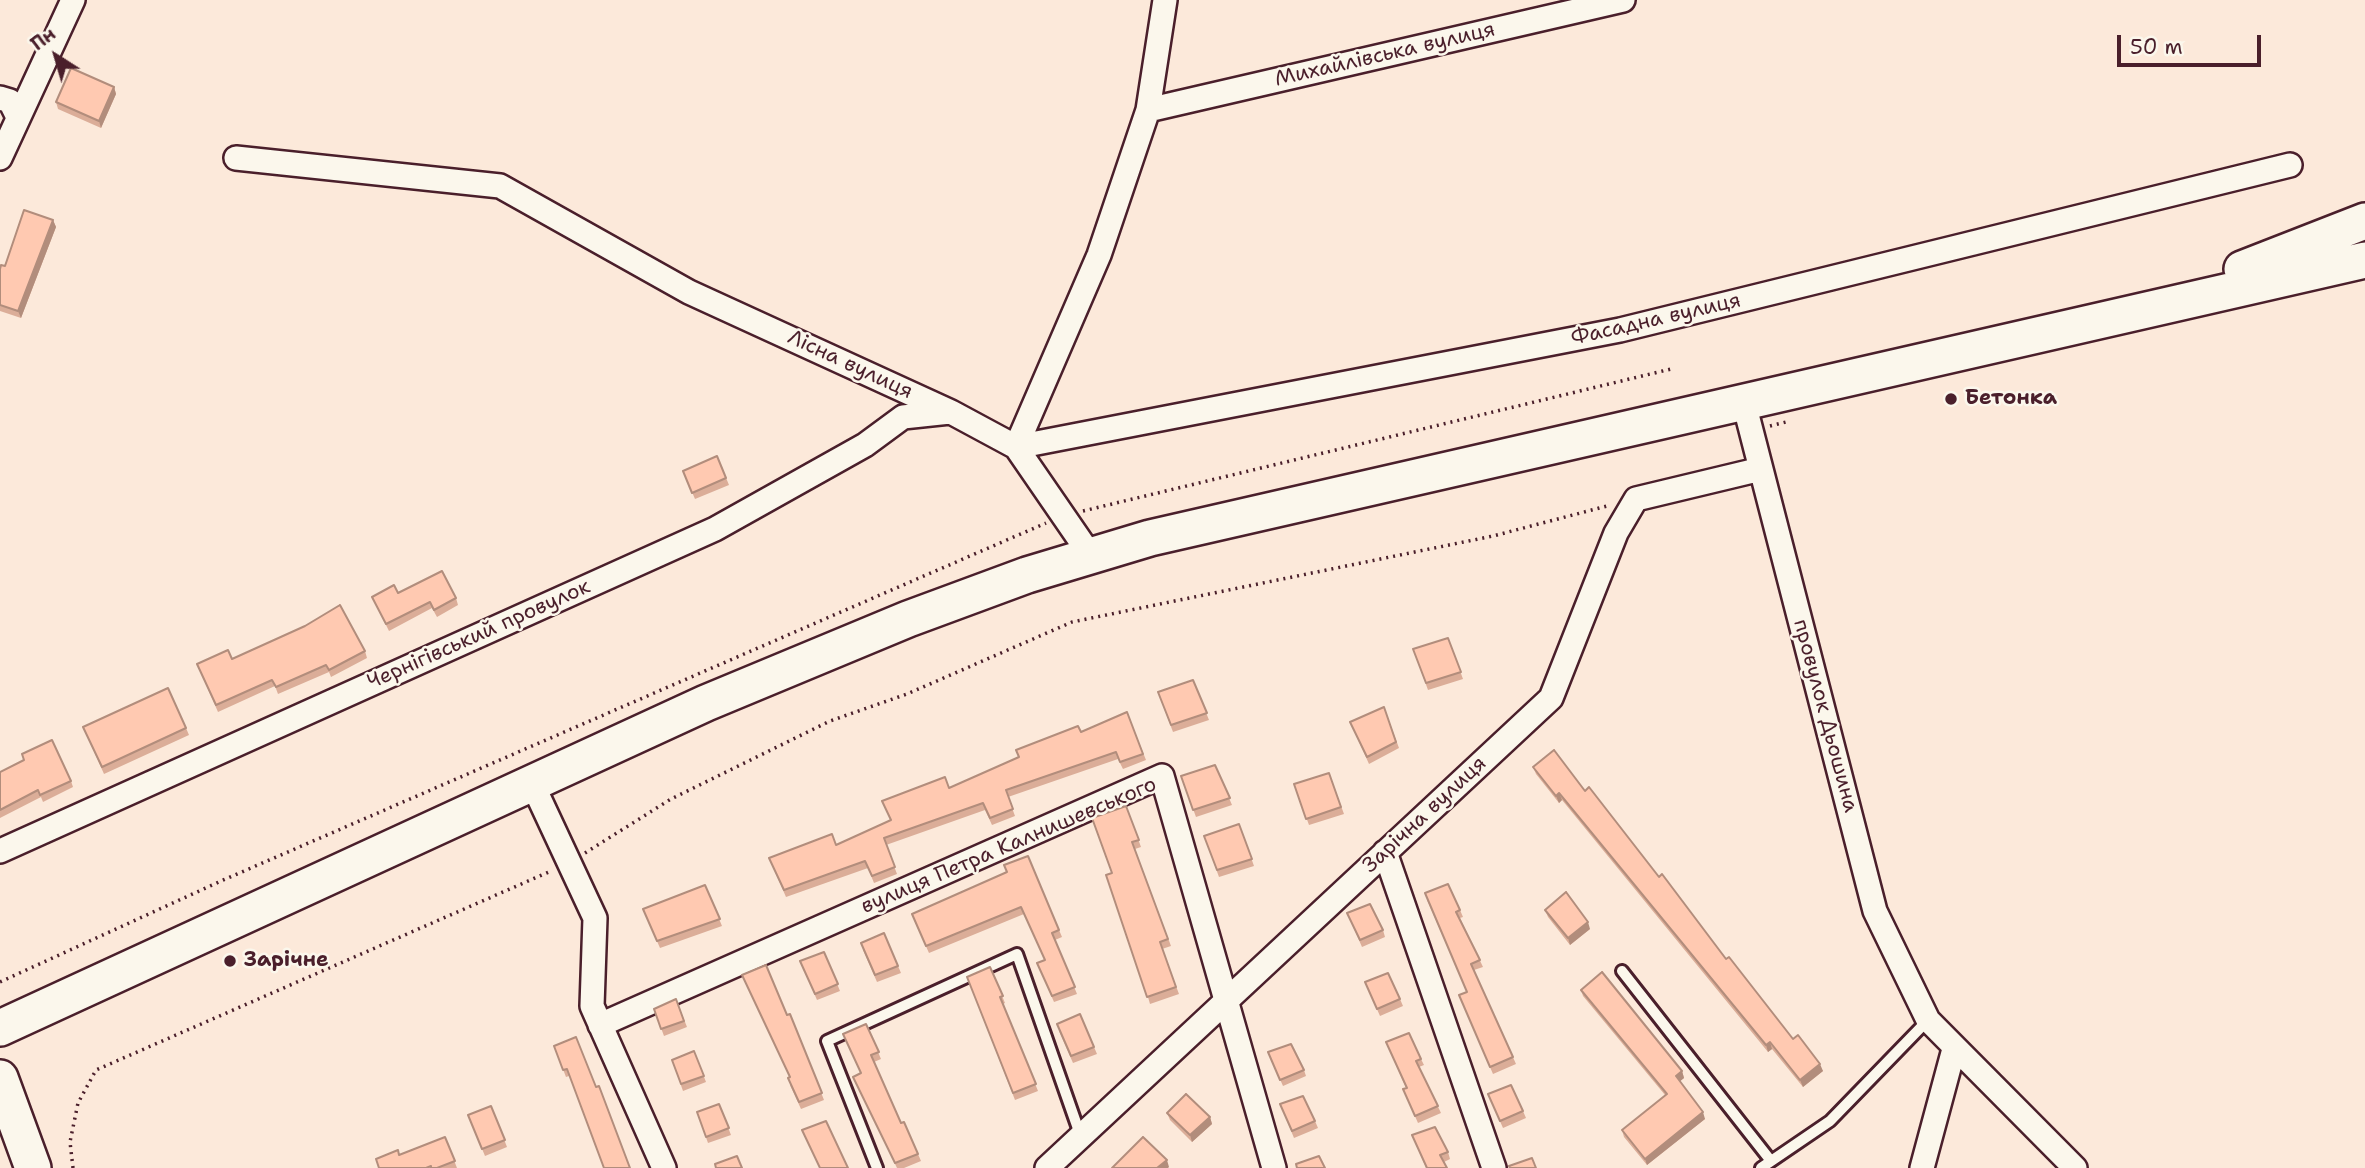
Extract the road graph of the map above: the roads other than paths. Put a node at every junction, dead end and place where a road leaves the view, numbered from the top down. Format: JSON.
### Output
{"nodes":[{"id":1,"x":73,"y":0,"type":"edge"},
{"id":2,"x":1165,"y":0,"type":"edge"},
{"id":3,"x":1623,"y":0,"type":"edge"},
{"id":4,"x":0,"y":99,"type":"edge"},
{"id":5,"x":1148,"y":110,"type":"junction"},
{"id":6,"x":18,"y":117,"type":"junction"},
{"id":7,"x":0,"y":158,"type":"edge"},
{"id":8,"x":236,"y":158,"type":"dead end"},
{"id":9,"x":2290,"y":165,"type":"dead end"},
{"id":10,"x":2365,"y":221,"type":"edge"},
{"id":11,"x":2365,"y":260,"type":"edge"},
{"id":12,"x":2138,"y":310,"type":"junction"},
{"id":13,"x":1744,"y":403,"type":"junction"},
{"id":14,"x":951,"y":412,"type":"junction"},
{"id":15,"x":1016,"y":447,"type":"junction"},
{"id":16,"x":1761,"y":469,"type":"junction"},
{"id":17,"x":1091,"y":556,"type":"junction"},
{"id":18,"x":532,"y":783,"type":"junction"},
{"id":19,"x":0,"y":851,"type":"edge"},
{"id":20,"x":1385,"y":852,"type":"junction"},
{"id":21,"x":1622,"y":971,"type":"dead end"},
{"id":22,"x":1225,"y":1002,"type":"junction"},
{"id":23,"x":1928,"y":1020,"type":"junction"},
{"id":24,"x":600,"y":1025,"type":"junction"},
{"id":25,"x":0,"y":1028,"type":"edge"},
{"id":26,"x":1954,"y":1049,"type":"junction"},
{"id":27,"x":0,"y":1078,"type":"edge"},
{"id":28,"x":1081,"y":1137,"type":"junction"},
{"id":29,"x":1766,"y":1165,"type":"edge"},
{"id":30,"x":33,"y":1168,"type":"edge"},
{"id":31,"x":664,"y":1168,"type":"edge"},
{"id":32,"x":877,"y":1168,"type":"edge"},
{"id":33,"x":1047,"y":1168,"type":"edge"},
{"id":34,"x":1274,"y":1168,"type":"edge"},
{"id":35,"x":1494,"y":1168,"type":"edge"},
{"id":36,"x":1922,"y":1168,"type":"edge"},
{"id":37,"x":2075,"y":1168,"type":"edge"}],
"edges":[{"from":1,"to":6,"type":"street"},
{"from":2,"to":5,"type":"street"},
{"from":3,"to":5,"type":"street","name":"Михайлівська вулиця"},
{"from":4,"to":6,"type":"street"},
{"from":5,"to":15,"type":"street"},
{"from":6,"to":7,"type":"street"},
{"from":8,"to":14,"type":"street","name":"Лісна вулиця"},
{"from":9,"to":15,"type":"street","name":"Фасадна вулиця"},
{"from":10,"to":12,"type":"main road"},
{"from":11,"to":12,"type":"main road"},
{"from":12,"to":13,"type":"main road"},
{"from":13,"to":16,"type":"street","name":"провулок Дьошина"},
{"from":13,"to":17,"type":"main road"},
{"from":14,"to":15,"type":"street","name":"Лісна вулиця"},
{"from":14,"to":19,"type":"street","name":"Чернігівський провулок"},
{"from":15,"to":17,"type":"street"},
{"from":16,"to":20,"type":"street","name":"Зарічна вулиця"},
{"from":16,"to":23,"type":"street","name":"провулок Дьошина"},
{"from":17,"to":18,"type":"main road"},
{"from":18,"to":24,"type":"street"},
{"from":18,"to":25,"type":"main road"},
{"from":20,"to":22,"type":"street","name":"Зарічна вулиця"},
{"from":20,"to":35,"type":"street"},
{"from":21,"to":29,"type":"lane"},
{"from":22,"to":24,"type":"street","name":"вулиця Петра Калнишевського"},
{"from":22,"to":28,"type":"street","name":"Зарічна вулиця"},
{"from":22,"to":34,"type":"street","name":"вулиця Петра Калнишевського"},
{"from":23,"to":26,"type":"street","name":"провулок Дьошина"},
{"from":23,"to":29,"type":"lane"},
{"from":24,"to":31,"type":"street"},
{"from":26,"to":36,"type":"street"},
{"from":26,"to":37,"type":"street","name":"провулок Дьошина"},
{"from":27,"to":30,"type":"main road"},
{"from":28,"to":32,"type":"lane"},
{"from":28,"to":33,"type":"street","name":"Зарічна вулиця"}]}
